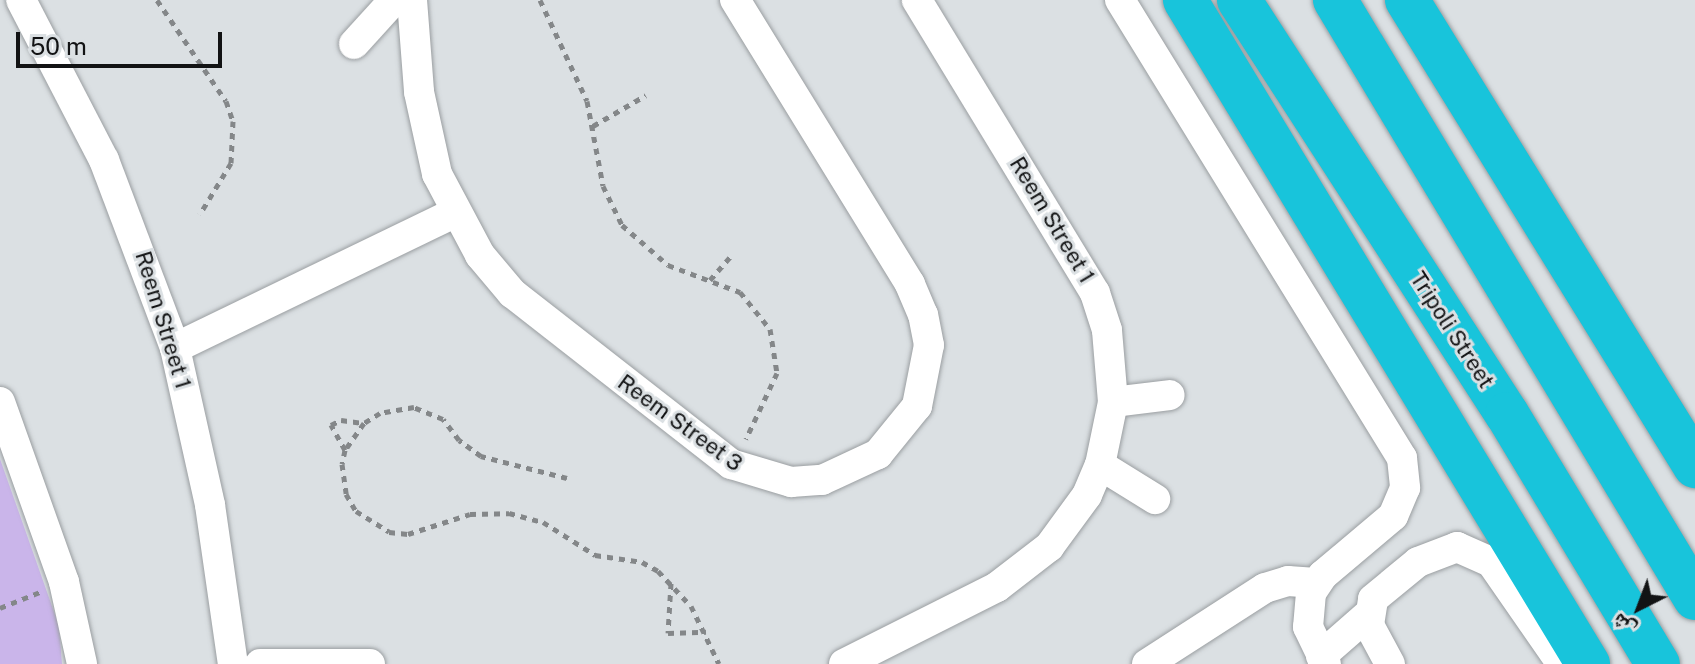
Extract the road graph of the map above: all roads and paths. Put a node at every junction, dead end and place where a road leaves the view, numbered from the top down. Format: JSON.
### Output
{"nodes":[{"id":1,"x":21,"y":0,"type":"edge"},
{"id":2,"x":157,"y":0,"type":"edge"},
{"id":3,"x":394,"y":0,"type":"edge"},
{"id":4,"x":412,"y":0,"type":"edge"},
{"id":5,"x":540,"y":0,"type":"edge"},
{"id":6,"x":735,"y":0,"type":"edge"},
{"id":7,"x":917,"y":0,"type":"edge"},
{"id":8,"x":1120,"y":0,"type":"edge"},
{"id":9,"x":1185,"y":0,"type":"edge"},
{"id":10,"x":1239,"y":0,"type":"edge"},
{"id":11,"x":1335,"y":0,"type":"edge"},
{"id":12,"x":1407,"y":0,"type":"edge"},
{"id":13,"x":354,"y":44,"type":"dead end"},
{"id":14,"x":646,"y":95,"type":"dead end"},
{"id":15,"x":593,"y":126,"type":"junction"},
{"id":16,"x":454,"y":213,"type":"junction"},
{"id":17,"x":200,"y":214,"type":"dead end"},
{"id":18,"x":733,"y":254,"type":"dead end"},
{"id":19,"x":710,"y":280,"type":"junction"},
{"id":20,"x":175,"y":348,"type":"junction"},
{"id":21,"x":1170,"y":395,"type":"dead end"},
{"id":22,"x":0,"y":402,"type":"edge"},
{"id":23,"x":1113,"y":402,"type":"junction"},
{"id":24,"x":364,"y":423,"type":"junction"},
{"id":25,"x":345,"y":450,"type":"junction"},
{"id":26,"x":731,"y":464,"type":"junction"},
{"id":27,"x":1100,"y":465,"type":"junction"},
{"id":28,"x":1695,"y":466,"type":"edge"},
{"id":29,"x":567,"y":478,"type":"dead end"},
{"id":30,"x":1155,"y":499,"type":"dead end"},
{"id":31,"x":64,"y":582,"type":"junction"},
{"id":32,"x":671,"y":583,"type":"junction"},
{"id":33,"x":1316,"y":583,"type":"junction"},
{"id":34,"x":1695,"y":598,"type":"edge"},
{"id":35,"x":0,"y":608,"type":"edge"},
{"id":36,"x":1369,"y":614,"type":"junction"},
{"id":37,"x":706,"y":632,"type":"junction"},
{"id":38,"x":1324,"y":660,"type":"edge"},
{"id":39,"x":82,"y":664,"type":"edge"},
{"id":40,"x":233,"y":664,"type":"edge"},
{"id":41,"x":260,"y":664,"type":"edge"},
{"id":42,"x":370,"y":664,"type":"edge"},
{"id":43,"x":719,"y":664,"type":"edge"},
{"id":44,"x":844,"y":664,"type":"edge"},
{"id":45,"x":1147,"y":664,"type":"edge"},
{"id":46,"x":1390,"y":664,"type":"edge"},
{"id":47,"x":1562,"y":664,"type":"edge"},
{"id":48,"x":1588,"y":664,"type":"edge"},
{"id":49,"x":1658,"y":664,"type":"edge"}],
"edges":[{"from":1,"to":20,"type":"street","name":"Reem Street 1"},
{"from":2,"to":17,"type":"path"},
{"from":3,"to":13,"type":"street"},
{"from":4,"to":16,"type":"street","name":"Reem Street 3"},
{"from":5,"to":15,"type":"path"},
{"from":6,"to":26,"type":"street","name":"Reem Street 3"},
{"from":7,"to":23,"type":"street","name":"Reem Street 1"},
{"from":8,"to":33,"type":"street"},
{"from":9,"to":48,"type":"highway"},
{"from":10,"to":49,"type":"highway","name":"Tripoli Street"},
{"from":11,"to":34,"type":"highway"},
{"from":12,"to":28,"type":"highway"},
{"from":14,"to":15,"type":"path"},
{"from":15,"to":19,"type":"path"},
{"from":16,"to":20,"type":"street"},
{"from":16,"to":26,"type":"street","name":"Reem Street 3"},
{"from":18,"to":19,"type":"path"},
{"from":19,"to":26,"type":"path"},
{"from":20,"to":40,"type":"street","name":"Reem Street 1"},
{"from":21,"to":23,"type":"street"},
{"from":22,"to":31,"type":"street"},
{"from":23,"to":27,"type":"street","name":"Reem Street 1"},
{"from":24,"to":25,"type":"path"},
{"from":24,"to":25,"type":"path"},
{"from":24,"to":29,"type":"path"},
{"from":25,"to":32,"type":"path"},
{"from":27,"to":30,"type":"street"},
{"from":27,"to":44,"type":"street","name":"Reem Street 1"},
{"from":31,"to":35,"type":"path"},
{"from":31,"to":39,"type":"street"},
{"from":32,"to":37,"type":"path"},
{"from":32,"to":37,"type":"path"},
{"from":33,"to":38,"type":"street"},
{"from":33,"to":45,"type":"street"},
{"from":36,"to":38,"type":"street"},
{"from":36,"to":46,"type":"street"},
{"from":36,"to":47,"type":"street"},
{"from":37,"to":43,"type":"path"},
{"from":41,"to":42,"type":"street"}]}
